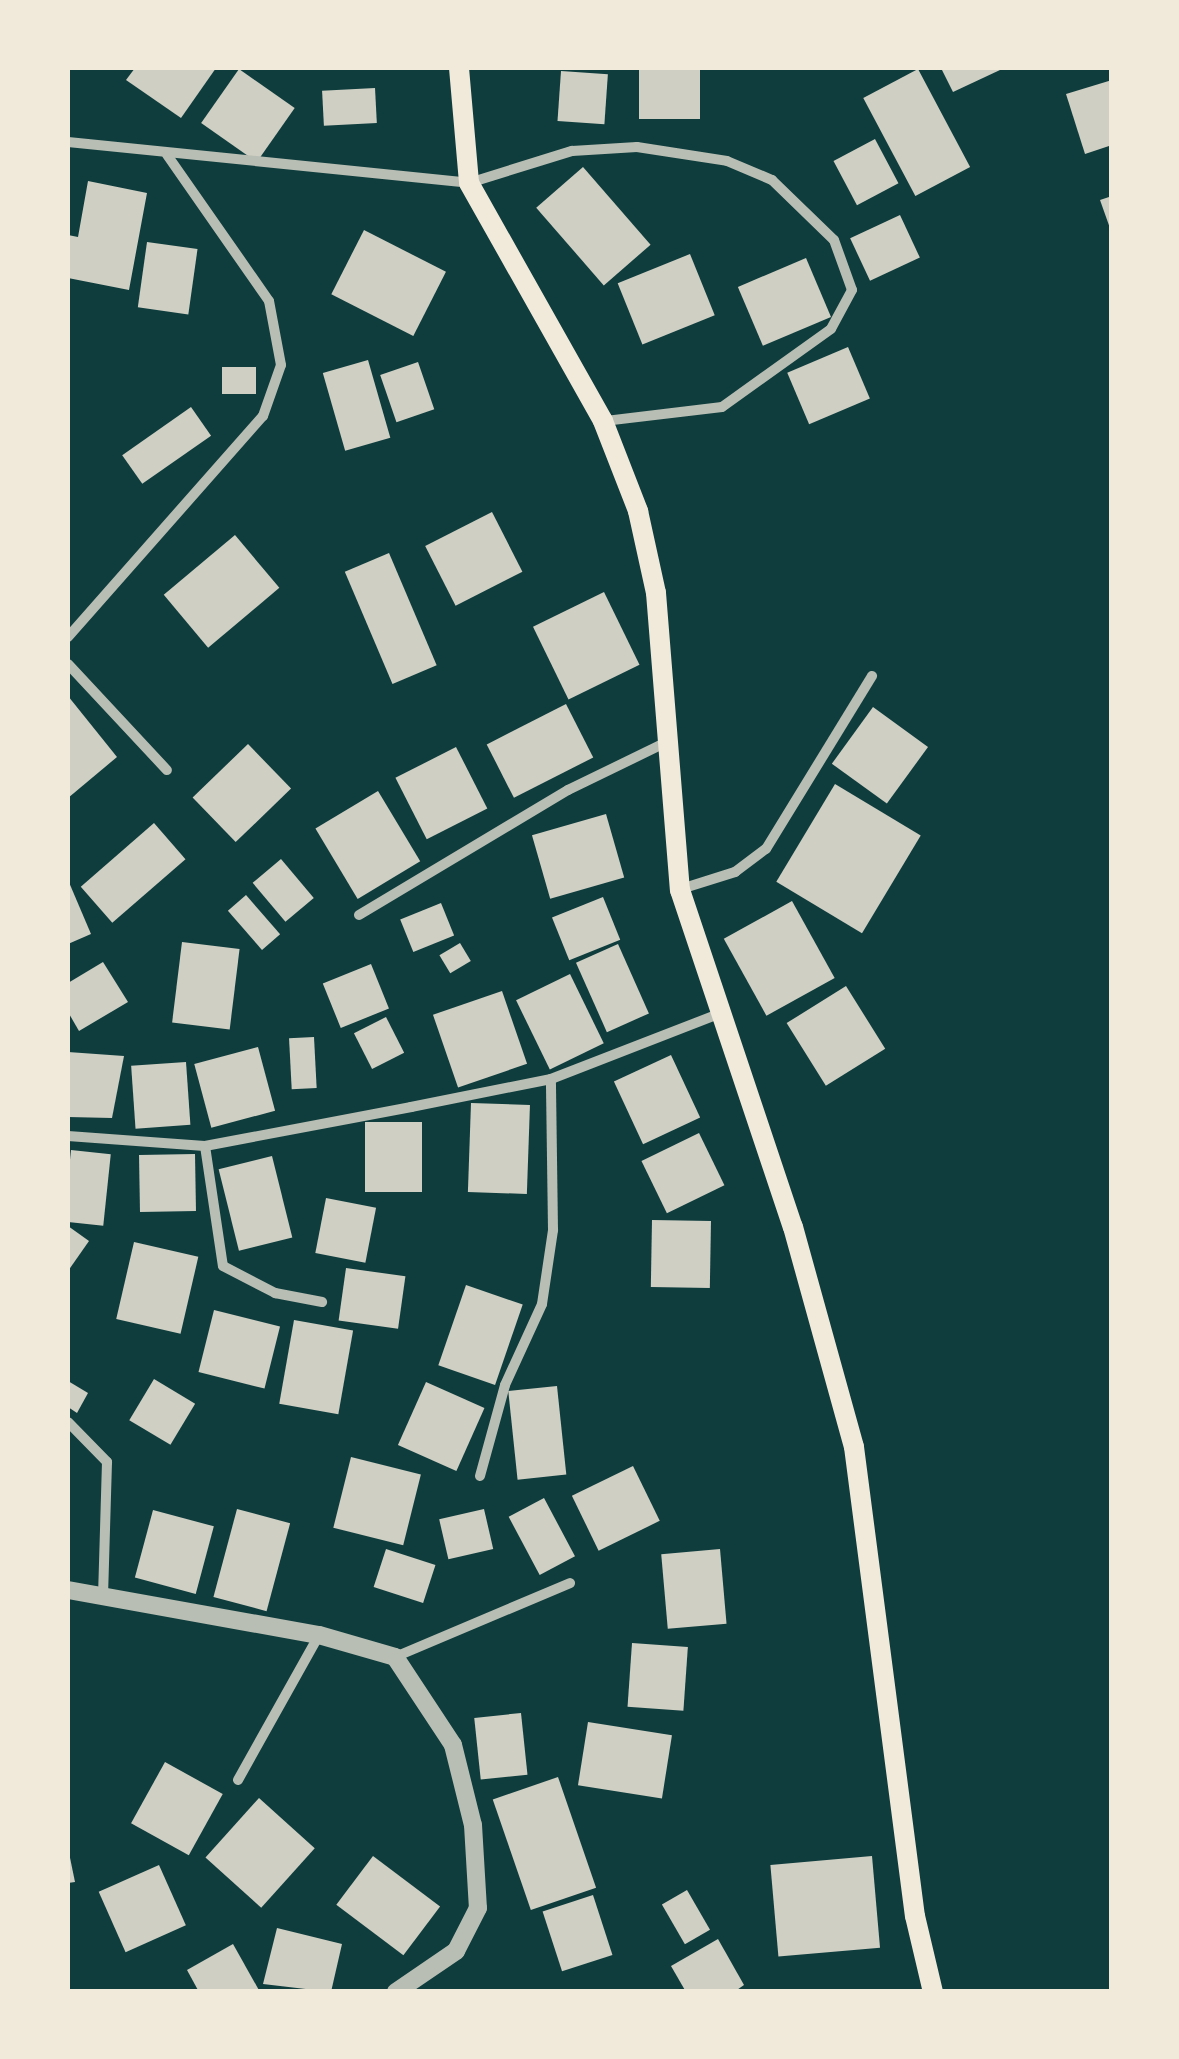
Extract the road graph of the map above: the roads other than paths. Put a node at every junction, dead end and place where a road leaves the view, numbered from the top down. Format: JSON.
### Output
{"nodes":[{"id":1,"x":459,"y":68,"type":"edge"},
{"id":2,"x":68,"y":142,"type":"edge"},
{"id":3,"x":166,"y":155,"type":"junction"},
{"id":4,"x":469,"y":183,"type":"junction"},
{"id":5,"x":603,"y":422,"type":"junction"},
{"id":6,"x":68,"y":638,"type":"edge"},
{"id":7,"x":68,"y":664,"type":"edge"},
{"id":8,"x":872,"y":676,"type":"dead end"},
{"id":9,"x":664,"y":743,"type":"junction"},
{"id":10,"x":167,"y":770,"type":"dead end"},
{"id":11,"x":680,"y":890,"type":"junction"},
{"id":12,"x":359,"y":915,"type":"dead end"},
{"id":13,"x":719,"y":1014,"type":"junction"},
{"id":14,"x":551,"y":1079,"type":"junction"},
{"id":15,"x":68,"y":1136,"type":"edge"},
{"id":16,"x":205,"y":1146,"type":"junction"},
{"id":17,"x":322,"y":1302,"type":"dead end"},
{"id":18,"x":68,"y":1422,"type":"edge"},
{"id":19,"x":480,"y":1476,"type":"dead end"},
{"id":20,"x":570,"y":1583,"type":"dead end"},
{"id":21,"x":68,"y":1590,"type":"edge"},
{"id":22,"x":103,"y":1594,"type":"junction"},
{"id":23,"x":318,"y":1635,"type":"junction"},
{"id":24,"x":395,"y":1657,"type":"junction"},
{"id":25,"x":238,"y":1780,"type":"dead end"},
{"id":26,"x":396,"y":1992,"type":"edge"},
{"id":27,"x":934,"y":1992,"type":"edge"}],
"edges":[{"from":1,"to":4,"type":"main road"},
{"from":2,"to":3,"type":"street"},
{"from":3,"to":4,"type":"street"},
{"from":3,"to":6,"type":"street"},
{"from":4,"to":5,"type":"main road"},
{"from":4,"to":5,"type":"street"},
{"from":5,"to":9,"type":"main road"},
{"from":7,"to":10,"type":"street"},
{"from":8,"to":11,"type":"street"},
{"from":9,"to":11,"type":"main road"},
{"from":9,"to":12,"type":"street"},
{"from":11,"to":13,"type":"main road"},
{"from":13,"to":14,"type":"street"},
{"from":13,"to":27,"type":"main road"},
{"from":14,"to":16,"type":"street"},
{"from":14,"to":19,"type":"street"},
{"from":15,"to":16,"type":"street"},
{"from":16,"to":17,"type":"street"},
{"from":18,"to":22,"type":"street"},
{"from":20,"to":24,"type":"street"},
{"from":21,"to":22,"type":"street"},
{"from":22,"to":23,"type":"street"},
{"from":23,"to":24,"type":"street"},
{"from":23,"to":25,"type":"street"},
{"from":24,"to":26,"type":"street"}]}
